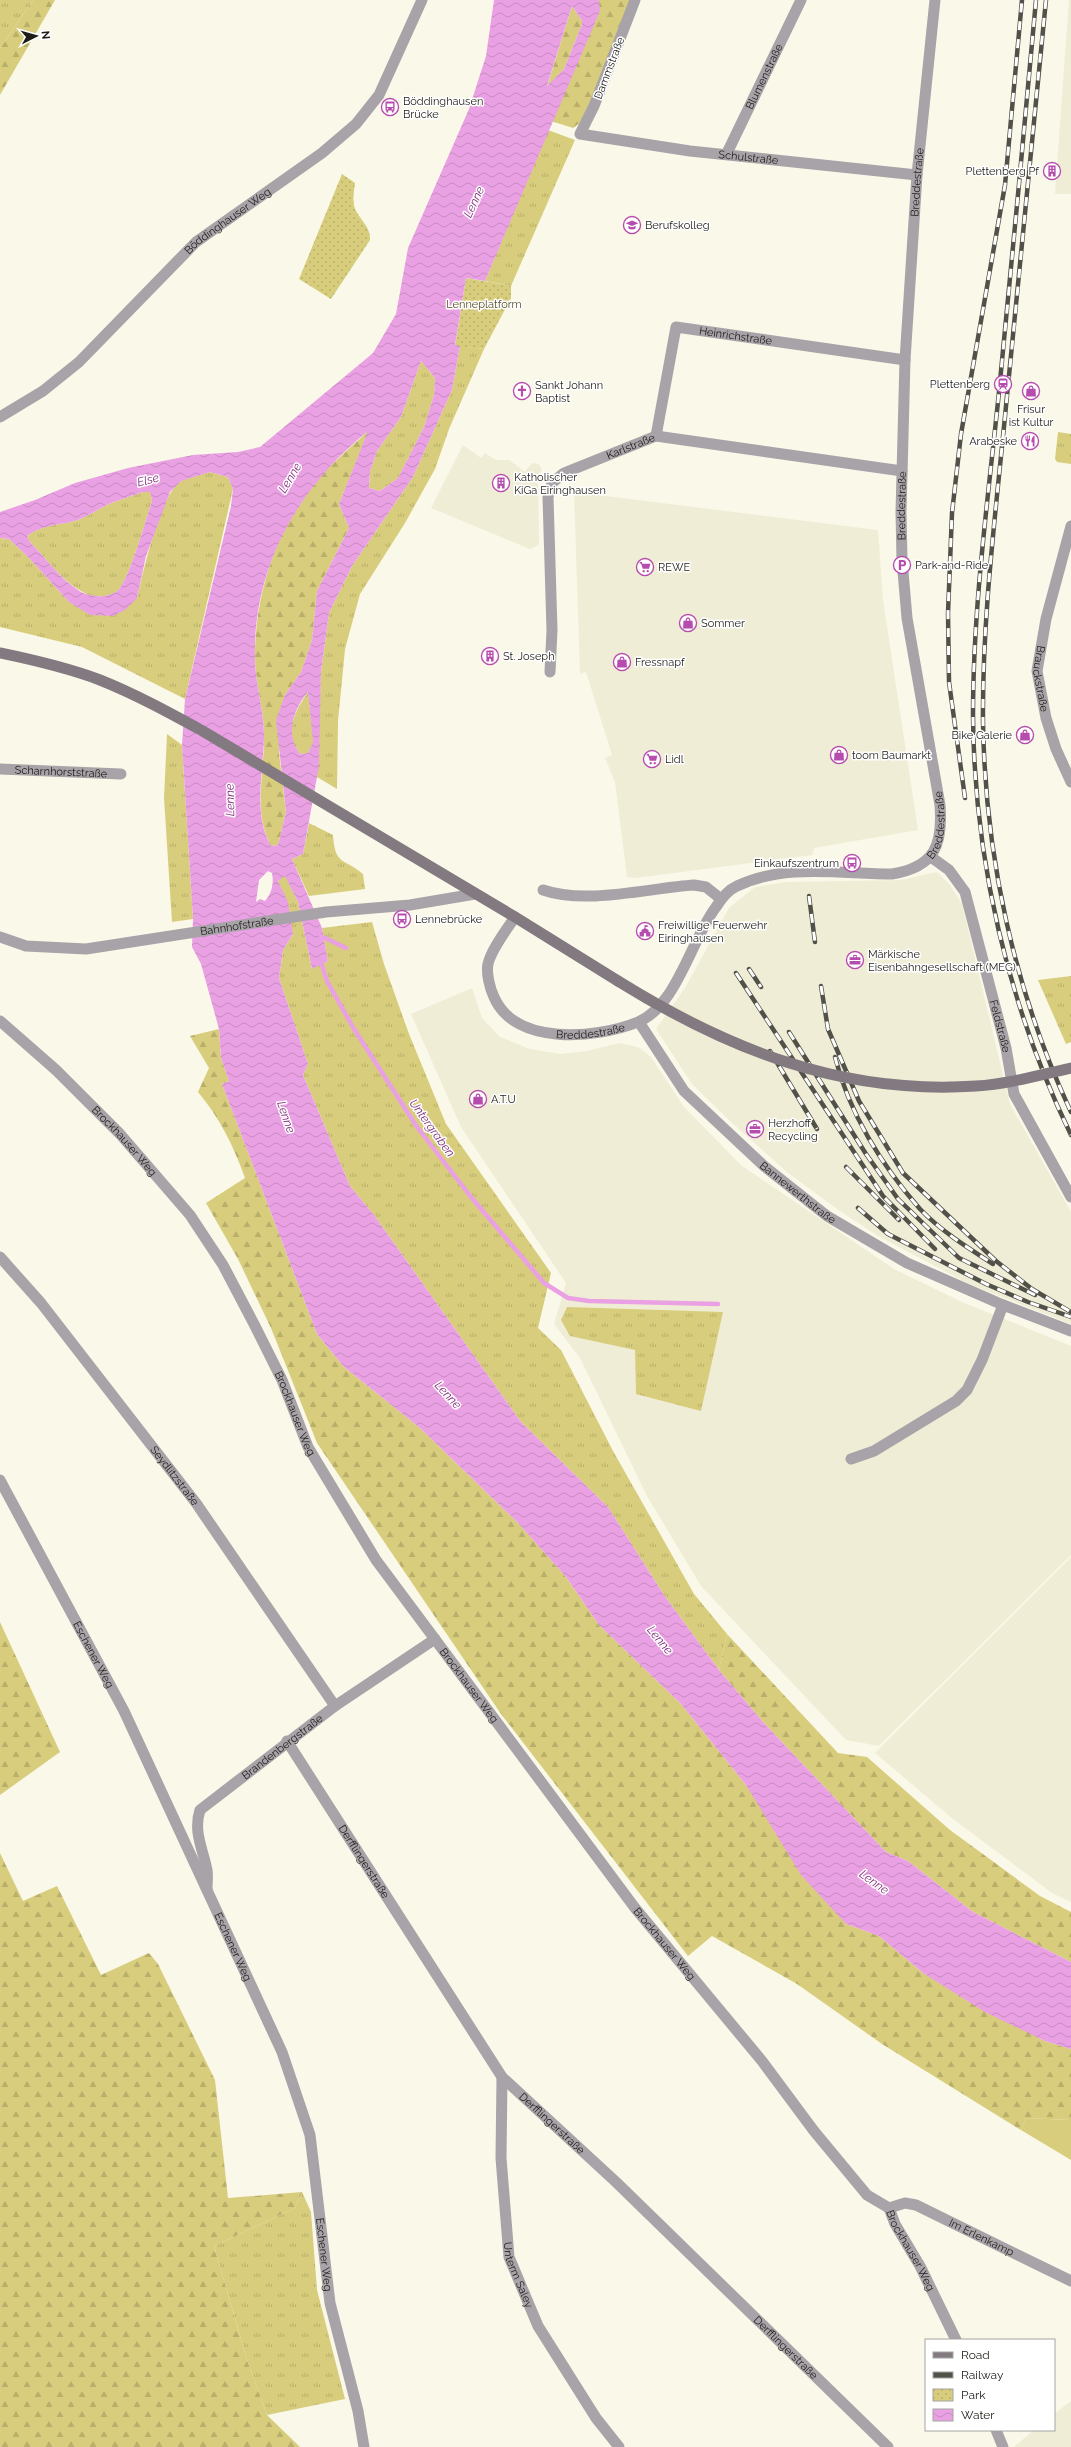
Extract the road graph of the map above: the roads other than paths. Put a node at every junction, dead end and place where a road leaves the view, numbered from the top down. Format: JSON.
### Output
{"nodes":[{"id":1,"x":422,"y":0,"type":"edge"},
{"id":2,"x":636,"y":0,"type":"edge"},
{"id":3,"x":801,"y":0,"type":"edge"},
{"id":4,"x":935,"y":0,"type":"edge"},
{"id":5,"x":580,"y":134,"type":"joint"},
{"id":6,"x":728,"y":153,"type":"junction"},
{"id":7,"x":917,"y":175,"type":"junction"},
{"id":8,"x":905,"y":360,"type":"junction"},
{"id":9,"x":0,"y":417,"type":"edge"},
{"id":10,"x":656,"y":436,"type":"junction"},
{"id":11,"x":902,"y":471,"type":"junction"},
{"id":12,"x":1071,"y":526,"type":"edge"},
{"id":13,"x":0,"y":654,"type":"edge"},
{"id":14,"x":550,"y":672,"type":"dead end"},
{"id":15,"x":0,"y":770,"type":"edge"},
{"id":16,"x":122,"y":774,"type":"dead end"},
{"id":17,"x":1071,"y":782,"type":"edge"},
{"id":18,"x":931,"y":856,"type":"junction"},
{"id":19,"x":543,"y":890,"type":"dead end"},
{"id":20,"x":475,"y":894,"type":"junction"},
{"id":21,"x":721,"y":899,"type":"junction"},
{"id":22,"x":515,"y":917,"type":"junction"},
{"id":23,"x":0,"y":937,"type":"edge"},
{"id":24,"x":0,"y":1021,"type":"edge"},
{"id":25,"x":639,"y":1022,"type":"junction"},
{"id":26,"x":1071,"y":1068,"type":"edge"},
{"id":27,"x":1071,"y":1197,"type":"edge"},
{"id":28,"x":0,"y":1257,"type":"edge"},
{"id":29,"x":1002,"y":1306,"type":"junction"},
{"id":30,"x":1071,"y":1331,"type":"edge"},
{"id":31,"x":851,"y":1459,"type":"dead end"},
{"id":32,"x":0,"y":1480,"type":"edge"},
{"id":33,"x":435,"y":1639,"type":"junction"},
{"id":34,"x":335,"y":1706,"type":"junction"},
{"id":35,"x":287,"y":1741,"type":"junction"},
{"id":36,"x":207,"y":1892,"type":"junction"},
{"id":37,"x":502,"y":2077,"type":"junction"},
{"id":38,"x":889,"y":2208,"type":"junction"},
{"id":39,"x":1071,"y":2281,"type":"edge"},
{"id":40,"x":956,"y":2339,"type":"edge"},
{"id":41,"x":996,"y":2431,"type":"edge"},
{"id":42,"x":364,"y":2447,"type":"edge"},
{"id":43,"x":619,"y":2447,"type":"edge"},
{"id":44,"x":888,"y":2447,"type":"edge"},
{"id":45,"x":1003,"y":2447,"type":"edge"}],
"edges":[{"from":1,"to":9,"type":"street","name":"Böddinghauser Weg"},
{"from":2,"to":5,"type":"street","name":"Dammstraße"},
{"from":3,"to":6,"type":"street","name":"Blumenstraße"},
{"from":4,"to":7,"type":"street","name":"Breddestraße"},
{"from":5,"to":6,"type":"street","name":"Schulstraße"},
{"from":6,"to":7,"type":"street","name":"Schulstraße"},
{"from":7,"to":8,"type":"street","name":"Breddestraße"},
{"from":8,"to":10,"type":"street","name":"Heinrichstraße"},
{"from":8,"to":11,"type":"street","name":"Breddestraße"},
{"from":10,"to":11,"type":"street","name":"Karlstraße"},
{"from":10,"to":14,"type":"street","name":"Karlstraße"},
{"from":11,"to":18,"type":"street","name":"Breddestraße"},
{"from":12,"to":17,"type":"street","name":"Brauckstraße"},
{"from":13,"to":20,"type":"main road"},
{"from":15,"to":16,"type":"street","name":"Scharnhorststraße"},
{"from":18,"to":21,"type":"street","name":"Breddestraße"},
{"from":18,"to":27,"type":"street","name":"Feldstraße"},
{"from":19,"to":21,"type":"street"},
{"from":20,"to":22,"type":"main road"},
{"from":20,"to":23,"type":"street","name":"Bahnhofstraße"},
{"from":21,"to":25,"type":"street","name":"Breddestraße"},
{"from":22,"to":25,"type":"street","name":"Breddestraße"},
{"from":22,"to":26,"type":"main road","bridge":true},
{"from":24,"to":33,"type":"street","name":"Brockhauser Weg"},
{"from":25,"to":29,"type":"street","name":"Bannewerthstraße"},
{"from":28,"to":34,"type":"street","name":"Seydlitzstraße"},
{"from":29,"to":30,"type":"street","name":"Bannewerthstraße"},
{"from":29,"to":31,"type":"street"},
{"from":32,"to":36,"type":"street","name":"Eschener Weg"},
{"from":33,"to":34,"type":"street","name":"Brandenbergstraße"},
{"from":33,"to":38,"type":"street","name":"Brockhauser Weg"},
{"from":34,"to":35,"type":"street","name":"Brandenbergstraße"},
{"from":35,"to":36,"type":"street","name":"Brandenbergstraße"},
{"from":35,"to":37,"type":"street","name":"Derfflingerstraße"},
{"from":36,"to":42,"type":"street","name":"Eschener Weg"},
{"from":37,"to":43,"type":"street","name":"Unterm Saley"},
{"from":37,"to":44,"type":"street","name":"Derfflingerstraße"},
{"from":38,"to":39,"type":"street","name":"Im Erlenkamp"},
{"from":38,"to":40,"type":"street","name":"Brockhauser Weg"},
{"from":41,"to":45,"type":"street"}]}
